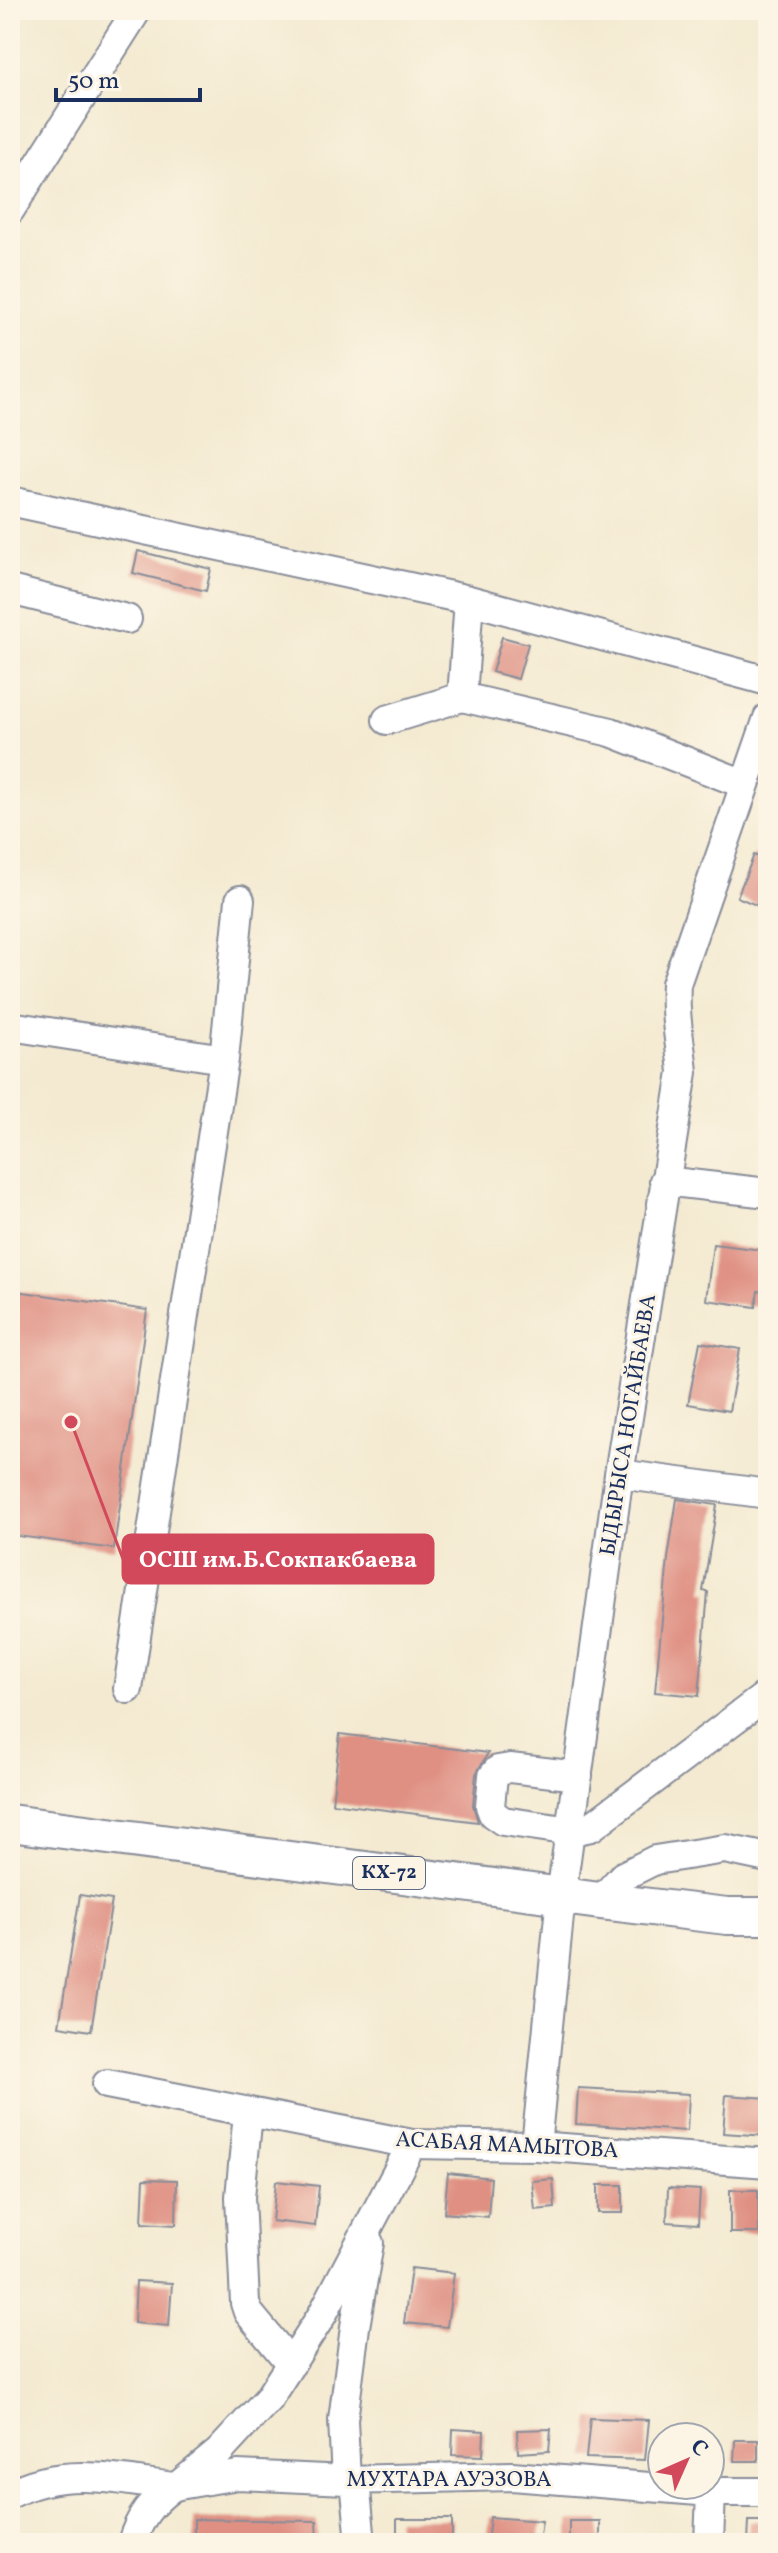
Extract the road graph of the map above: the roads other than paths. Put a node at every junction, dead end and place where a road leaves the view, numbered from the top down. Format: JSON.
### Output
{"nodes":[{"id":1,"x":137,"y":10,"type":"edge"},
{"id":2,"x":10,"y":210,"type":"edge"},
{"id":3,"x":10,"y":501,"type":"edge"},
{"id":4,"x":10,"y":590,"type":"edge"},
{"id":5,"x":469,"y":600,"type":"junction"},
{"id":6,"x":127,"y":619,"type":"dead end"},
{"id":7,"x":768,"y":681,"type":"edge"},
{"id":8,"x":462,"y":697,"type":"junction"},
{"id":9,"x":387,"y":720,"type":"dead end"},
{"id":10,"x":767,"y":722,"type":"edge"},
{"id":11,"x":744,"y":784,"type":"junction"},
{"id":12,"x":240,"y":900,"type":"dead end"},
{"id":13,"x":10,"y":1026,"type":"edge"},
{"id":14,"x":224,"y":1059,"type":"junction"},
{"id":15,"x":664,"y":1181,"type":"junction"},
{"id":16,"x":768,"y":1193,"type":"edge"},
{"id":17,"x":619,"y":1474,"type":"junction"},
{"id":18,"x":768,"y":1494,"type":"edge"},
{"id":19,"x":128,"y":1689,"type":"dead end"},
{"id":20,"x":768,"y":1694,"type":"edge"},
{"id":21,"x":578,"y":1776,"type":"junction"},
{"id":22,"x":10,"y":1823,"type":"edge"},
{"id":23,"x":571,"y":1831,"type":"junction"},
{"id":24,"x":768,"y":1858,"type":"edge"},
{"id":25,"x":561,"y":1896,"type":"junction"},
{"id":26,"x":600,"y":1901,"type":"junction"},
{"id":27,"x":768,"y":1916,"type":"edge"},
{"id":28,"x":107,"y":2084,"type":"dead end"},
{"id":29,"x":248,"y":2113,"type":"junction"},
{"id":30,"x":412,"y":2144,"type":"junction"},
{"id":31,"x":536,"y":2146,"type":"junction"},
{"id":32,"x":768,"y":2163,"type":"edge"},
{"id":33,"x":373,"y":2219,"type":"junction"},
{"id":34,"x":291,"y":2364,"type":"junction"},
{"id":35,"x":350,"y":2480,"type":"junction"},
{"id":36,"x":176,"y":2486,"type":"junction"},
{"id":37,"x":646,"y":2487,"type":"edge"},
{"id":38,"x":726,"y":2492,"type":"edge"},
{"id":39,"x":768,"y":2492,"type":"edge"},
{"id":40,"x":10,"y":2494,"type":"edge"},
{"id":41,"x":711,"y":2501,"type":"edge"},
{"id":42,"x":132,"y":2543,"type":"edge"},
{"id":43,"x":361,"y":2543,"type":"edge"},
{"id":44,"x":709,"y":2543,"type":"edge"}],
"edges":[{"from":1,"to":2,"type":"street"},
{"from":3,"to":5,"type":"street"},
{"from":4,"to":6,"type":"street"},
{"from":5,"to":7,"type":"street"},
{"from":5,"to":8,"type":"street"},
{"from":8,"to":9,"type":"street"},
{"from":8,"to":11,"type":"street"},
{"from":10,"to":11,"type":"street","name":"ЫДЫРЫСА НОГАЙБАЕВА"},
{"from":11,"to":15,"type":"street","name":"ЫДЫРЫСА НОГАЙБАЕВА"},
{"from":12,"to":14,"type":"street"},
{"from":13,"to":14,"type":"street"},
{"from":14,"to":19,"type":"street"},
{"from":15,"to":16,"type":"street"},
{"from":15,"to":17,"type":"street","name":"ЫДЫРЫСА НОГАЙБАЕВА"},
{"from":17,"to":18,"type":"street"},
{"from":17,"to":21,"type":"street","name":"ЫДЫРЫСА НОГАЙБАЕВА"},
{"from":20,"to":23,"type":"street"},
{"from":21,"to":23,"type":"street","name":"ЫДЫРЫСА НОГАЙБАЕВА"},
{"from":21,"to":23,"type":"street"},
{"from":22,"to":25,"type":"main road","number":"КХ-72"},
{"from":23,"to":25,"type":"street","name":"ЫДЫРЫСА НОГАЙБАЕВА"},
{"from":24,"to":26,"type":"street"},
{"from":25,"to":26,"type":"main road","number":"КХ-72"},
{"from":25,"to":31,"type":"street","name":"ЫДЫРЫСА НОГАЙБАЕВА"},
{"from":26,"to":27,"type":"main road","number":"КХ-72"},
{"from":28,"to":29,"type":"street","name":"АСАБАЯ МАМЫТОВА"},
{"from":29,"to":30,"type":"street","name":"АСАБАЯ МАМЫТОВА"},
{"from":29,"to":34,"type":"street"},
{"from":30,"to":31,"type":"street","name":"АСАБАЯ МАМЫТОВА"},
{"from":30,"to":33,"type":"street"},
{"from":31,"to":32,"type":"street","name":"АСАБАЯ МАМЫТОВА"},
{"from":33,"to":34,"type":"street"},
{"from":33,"to":35,"type":"street"},
{"from":34,"to":36,"type":"street"},
{"from":35,"to":36,"type":"street","name":"МУХТАРА АУЭЗОВА"},
{"from":35,"to":37,"type":"street","name":"МУХТАРА АУЭЗОВА"},
{"from":35,"to":43,"type":"street"},
{"from":36,"to":40,"type":"street","name":"МУХТАРА АУЭЗОВА"},
{"from":36,"to":42,"type":"street"},
{"from":38,"to":39,"type":"street","name":"МУХТАРА АУЭЗОВА"},
{"from":41,"to":44,"type":"street"}]}
